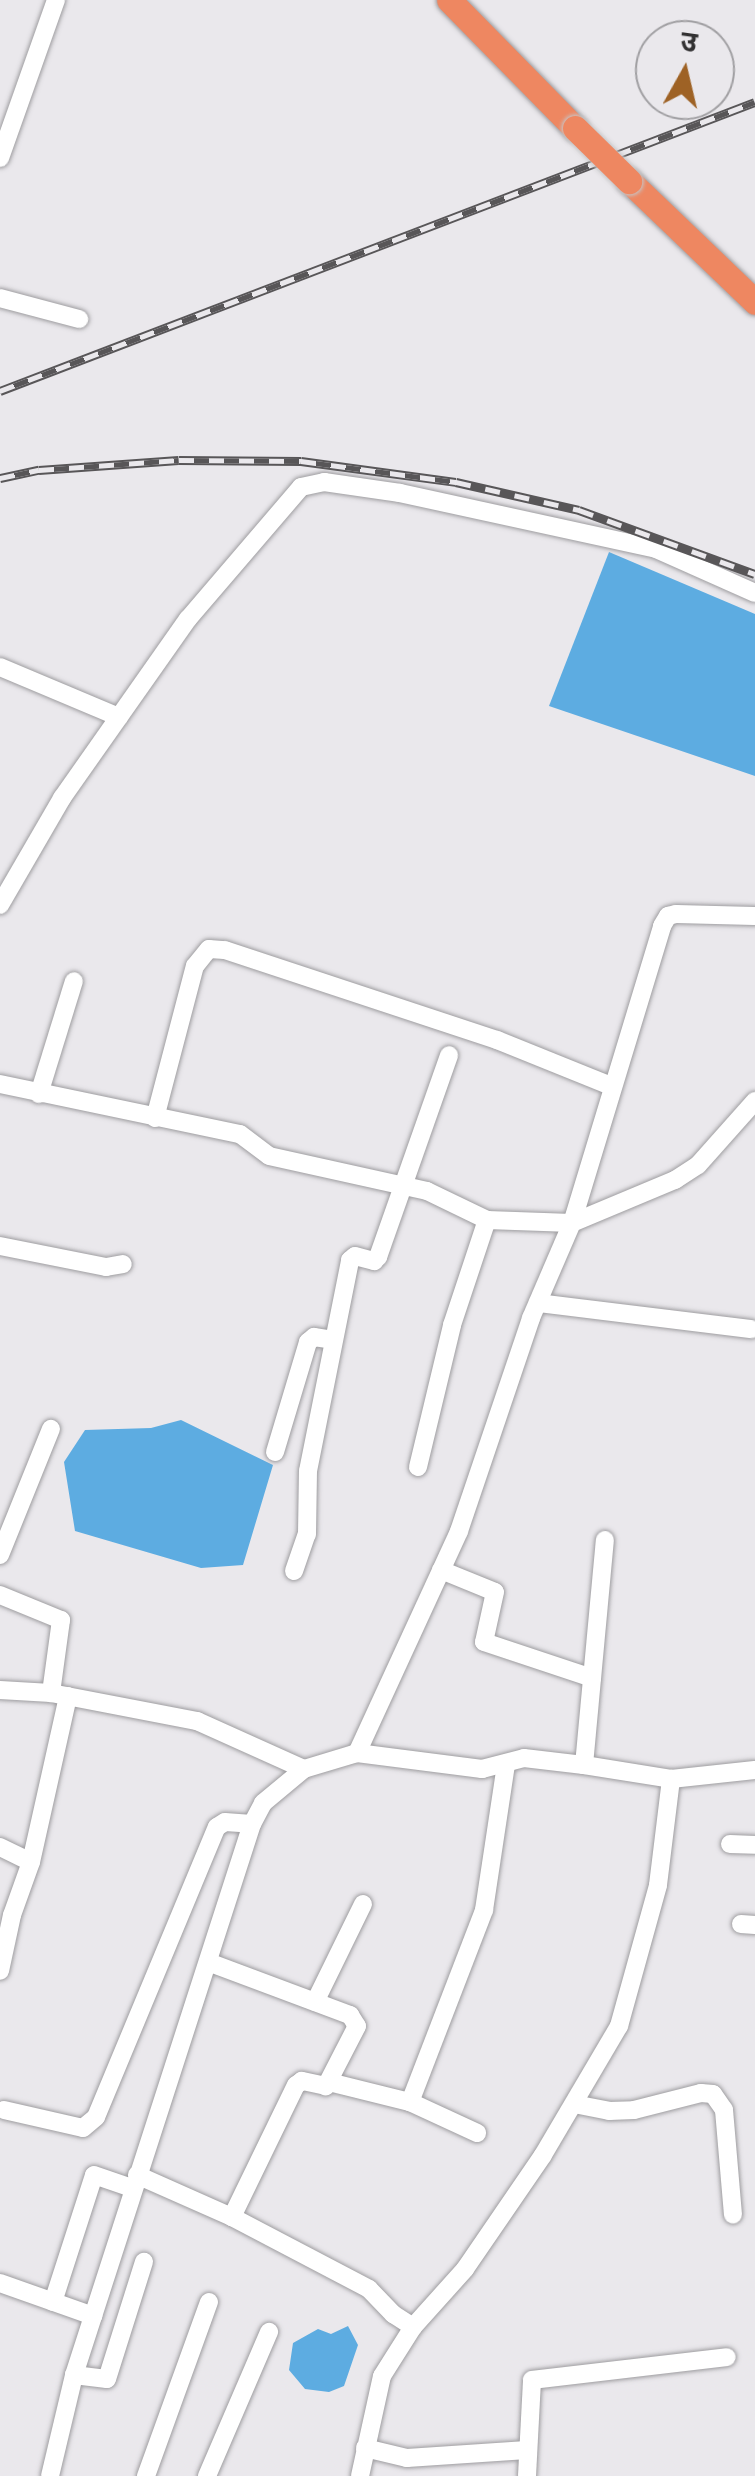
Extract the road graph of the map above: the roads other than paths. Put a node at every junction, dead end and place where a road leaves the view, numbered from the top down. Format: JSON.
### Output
{"nodes":[{"id":1,"x":56,"y":0,"type":"edge"},
{"id":2,"x":450,"y":0,"type":"edge"},
{"id":3,"x":0,"y":158,"type":"edge"},
{"id":4,"x":0,"y":298,"type":"edge"},
{"id":5,"x":755,"y":302,"type":"edge"},
{"id":6,"x":79,"y":319,"type":"dead end"},
{"id":7,"x":755,"y":592,"type":"edge"},
{"id":8,"x":0,"y":668,"type":"edge"},
{"id":9,"x":119,"y":717,"type":"junction"},
{"id":10,"x":0,"y":905,"type":"edge"},
{"id":11,"x":755,"y":916,"type":"edge"},
{"id":12,"x":74,"y":981,"type":"dead end"},
{"id":13,"x":449,"y":1055,"type":"dead end"},
{"id":14,"x":0,"y":1084,"type":"edge"},
{"id":15,"x":611,"y":1086,"type":"junction"},
{"id":16,"x":38,"y":1094,"type":"junction"},
{"id":17,"x":755,"y":1100,"type":"edge"},
{"id":18,"x":155,"y":1118,"type":"junction"},
{"id":19,"x":401,"y":1186,"type":"junction"},
{"id":20,"x":487,"y":1220,"type":"junction"},
{"id":21,"x":572,"y":1223,"type":"junction"},
{"id":22,"x":0,"y":1246,"type":"edge"},
{"id":23,"x":124,"y":1264,"type":"dead end"},
{"id":24,"x":538,"y":1303,"type":"junction"},
{"id":25,"x":751,"y":1328,"type":"dead end"},
{"id":26,"x":333,"y":1340,"type":"junction"},
{"id":27,"x":50,"y":1429,"type":"dead end"},
{"id":28,"x":275,"y":1452,"type":"dead end"},
{"id":29,"x":418,"y":1467,"type":"dead end"},
{"id":30,"x":605,"y":1540,"type":"dead end"},
{"id":31,"x":0,"y":1556,"type":"edge"},
{"id":32,"x":294,"y":1570,"type":"dead end"},
{"id":33,"x":441,"y":1570,"type":"junction"},
{"id":34,"x":0,"y":1595,"type":"edge"},
{"id":35,"x":592,"y":1678,"type":"junction"},
{"id":36,"x":0,"y":1690,"type":"edge"},
{"id":37,"x":59,"y":1694,"type":"junction"},
{"id":38,"x":357,"y":1753,"type":"junction"},
{"id":39,"x":506,"y":1764,"type":"junction"},
{"id":40,"x":584,"y":1765,"type":"junction"},
{"id":41,"x":304,"y":1770,"type":"junction"},
{"id":42,"x":755,"y":1770,"type":"edge"},
{"id":43,"x":672,"y":1779,"type":"junction"},
{"id":44,"x":252,"y":1824,"type":"junction"},
{"id":45,"x":730,"y":1844,"type":"dead end"},
{"id":46,"x":755,"y":1846,"type":"edge"},
{"id":47,"x":0,"y":1847,"type":"edge"},
{"id":48,"x":31,"y":1862,"type":"junction"},
{"id":49,"x":363,"y":1904,"type":"dead end"},
{"id":50,"x":208,"y":1962,"type":"junction"},
{"id":51,"x":0,"y":1971,"type":"edge"},
{"id":52,"x":315,"y":2002,"type":"junction"},
{"id":53,"x":330,"y":2082,"type":"junction"},
{"id":54,"x":410,"y":2102,"type":"junction"},
{"id":55,"x":574,"y":2104,"type":"junction"},
{"id":56,"x":1,"y":2114,"type":"edge"},
{"id":57,"x":478,"y":2133,"type":"dead end"},
{"id":58,"x":134,"y":2181,"type":"junction"},
{"id":59,"x":733,"y":2215,"type":"dead end"},
{"id":60,"x":232,"y":2216,"type":"junction"},
{"id":61,"x":144,"y":2262,"type":"dead end"},
{"id":62,"x":0,"y":2282,"type":"edge"},
{"id":63,"x":53,"y":2302,"type":"junction"},
{"id":64,"x":208,"y":2302,"type":"dead end"},
{"id":65,"x":92,"y":2316,"type":"junction"},
{"id":66,"x":413,"y":2327,"type":"junction"},
{"id":67,"x":269,"y":2332,"type":"dead end"},
{"id":68,"x":727,"y":2357,"type":"dead end"},
{"id":69,"x":74,"y":2375,"type":"junction"},
{"id":70,"x":365,"y":2448,"type":"junction"},
{"id":71,"x":527,"y":2450,"type":"junction"},
{"id":72,"x":50,"y":2476,"type":"edge"},
{"id":73,"x":146,"y":2476,"type":"edge"},
{"id":74,"x":207,"y":2476,"type":"edge"},
{"id":75,"x":360,"y":2476,"type":"edge"},
{"id":76,"x":527,"y":2476,"type":"edge"}],
"edges":[{"from":1,"to":3,"type":"street"},
{"from":2,"to":5,"type":"highway","bridge":true},
{"from":4,"to":6,"type":"street"},
{"from":7,"to":9,"type":"street"},
{"from":8,"to":9,"type":"street"},
{"from":9,"to":10,"type":"street"},
{"from":11,"to":15,"type":"street"},
{"from":12,"to":16,"type":"street"},
{"from":13,"to":19,"type":"street"},
{"from":14,"to":16,"type":"street"},
{"from":15,"to":18,"type":"street"},
{"from":15,"to":21,"type":"street"},
{"from":16,"to":18,"type":"street"},
{"from":17,"to":21,"type":"street"},
{"from":18,"to":19,"type":"street"},
{"from":19,"to":20,"type":"street"},
{"from":19,"to":26,"type":"street"},
{"from":20,"to":21,"type":"street"},
{"from":20,"to":29,"type":"street"},
{"from":21,"to":24,"type":"street"},
{"from":22,"to":23,"type":"street"},
{"from":24,"to":25,"type":"street"},
{"from":24,"to":33,"type":"street"},
{"from":26,"to":28,"type":"street"},
{"from":26,"to":32,"type":"street"},
{"from":27,"to":31,"type":"street"},
{"from":30,"to":35,"type":"street"},
{"from":33,"to":35,"type":"street"},
{"from":33,"to":38,"type":"street"},
{"from":34,"to":37,"type":"street"},
{"from":35,"to":40,"type":"street"},
{"from":36,"to":37,"type":"street"},
{"from":37,"to":41,"type":"street"},
{"from":37,"to":48,"type":"street"},
{"from":38,"to":39,"type":"street"},
{"from":38,"to":41,"type":"street"},
{"from":39,"to":40,"type":"street"},
{"from":39,"to":54,"type":"street"},
{"from":40,"to":43,"type":"street"},
{"from":41,"to":44,"type":"street"},
{"from":42,"to":43,"type":"street"},
{"from":43,"to":55,"type":"street"},
{"from":44,"to":50,"type":"street"},
{"from":44,"to":56,"type":"street"},
{"from":45,"to":46,"type":"street"},
{"from":47,"to":48,"type":"street"},
{"from":48,"to":51,"type":"street"},
{"from":49,"to":52,"type":"street"},
{"from":50,"to":52,"type":"street"},
{"from":50,"to":58,"type":"street"},
{"from":52,"to":53,"type":"street"},
{"from":53,"to":54,"type":"street"},
{"from":53,"to":60,"type":"street"},
{"from":54,"to":57,"type":"street"},
{"from":55,"to":59,"type":"street"},
{"from":55,"to":66,"type":"street"},
{"from":58,"to":60,"type":"street"},
{"from":58,"to":63,"type":"street"},
{"from":58,"to":65,"type":"street"},
{"from":60,"to":66,"type":"street"},
{"from":61,"to":69,"type":"street"},
{"from":62,"to":63,"type":"street"},
{"from":63,"to":65,"type":"street"},
{"from":64,"to":73,"type":"street"},
{"from":65,"to":69,"type":"street"},
{"from":66,"to":70,"type":"street"},
{"from":67,"to":74,"type":"street"},
{"from":68,"to":71,"type":"street"},
{"from":69,"to":72,"type":"street"},
{"from":70,"to":71,"type":"street"},
{"from":70,"to":75,"type":"street"},
{"from":71,"to":76,"type":"street"}]}
